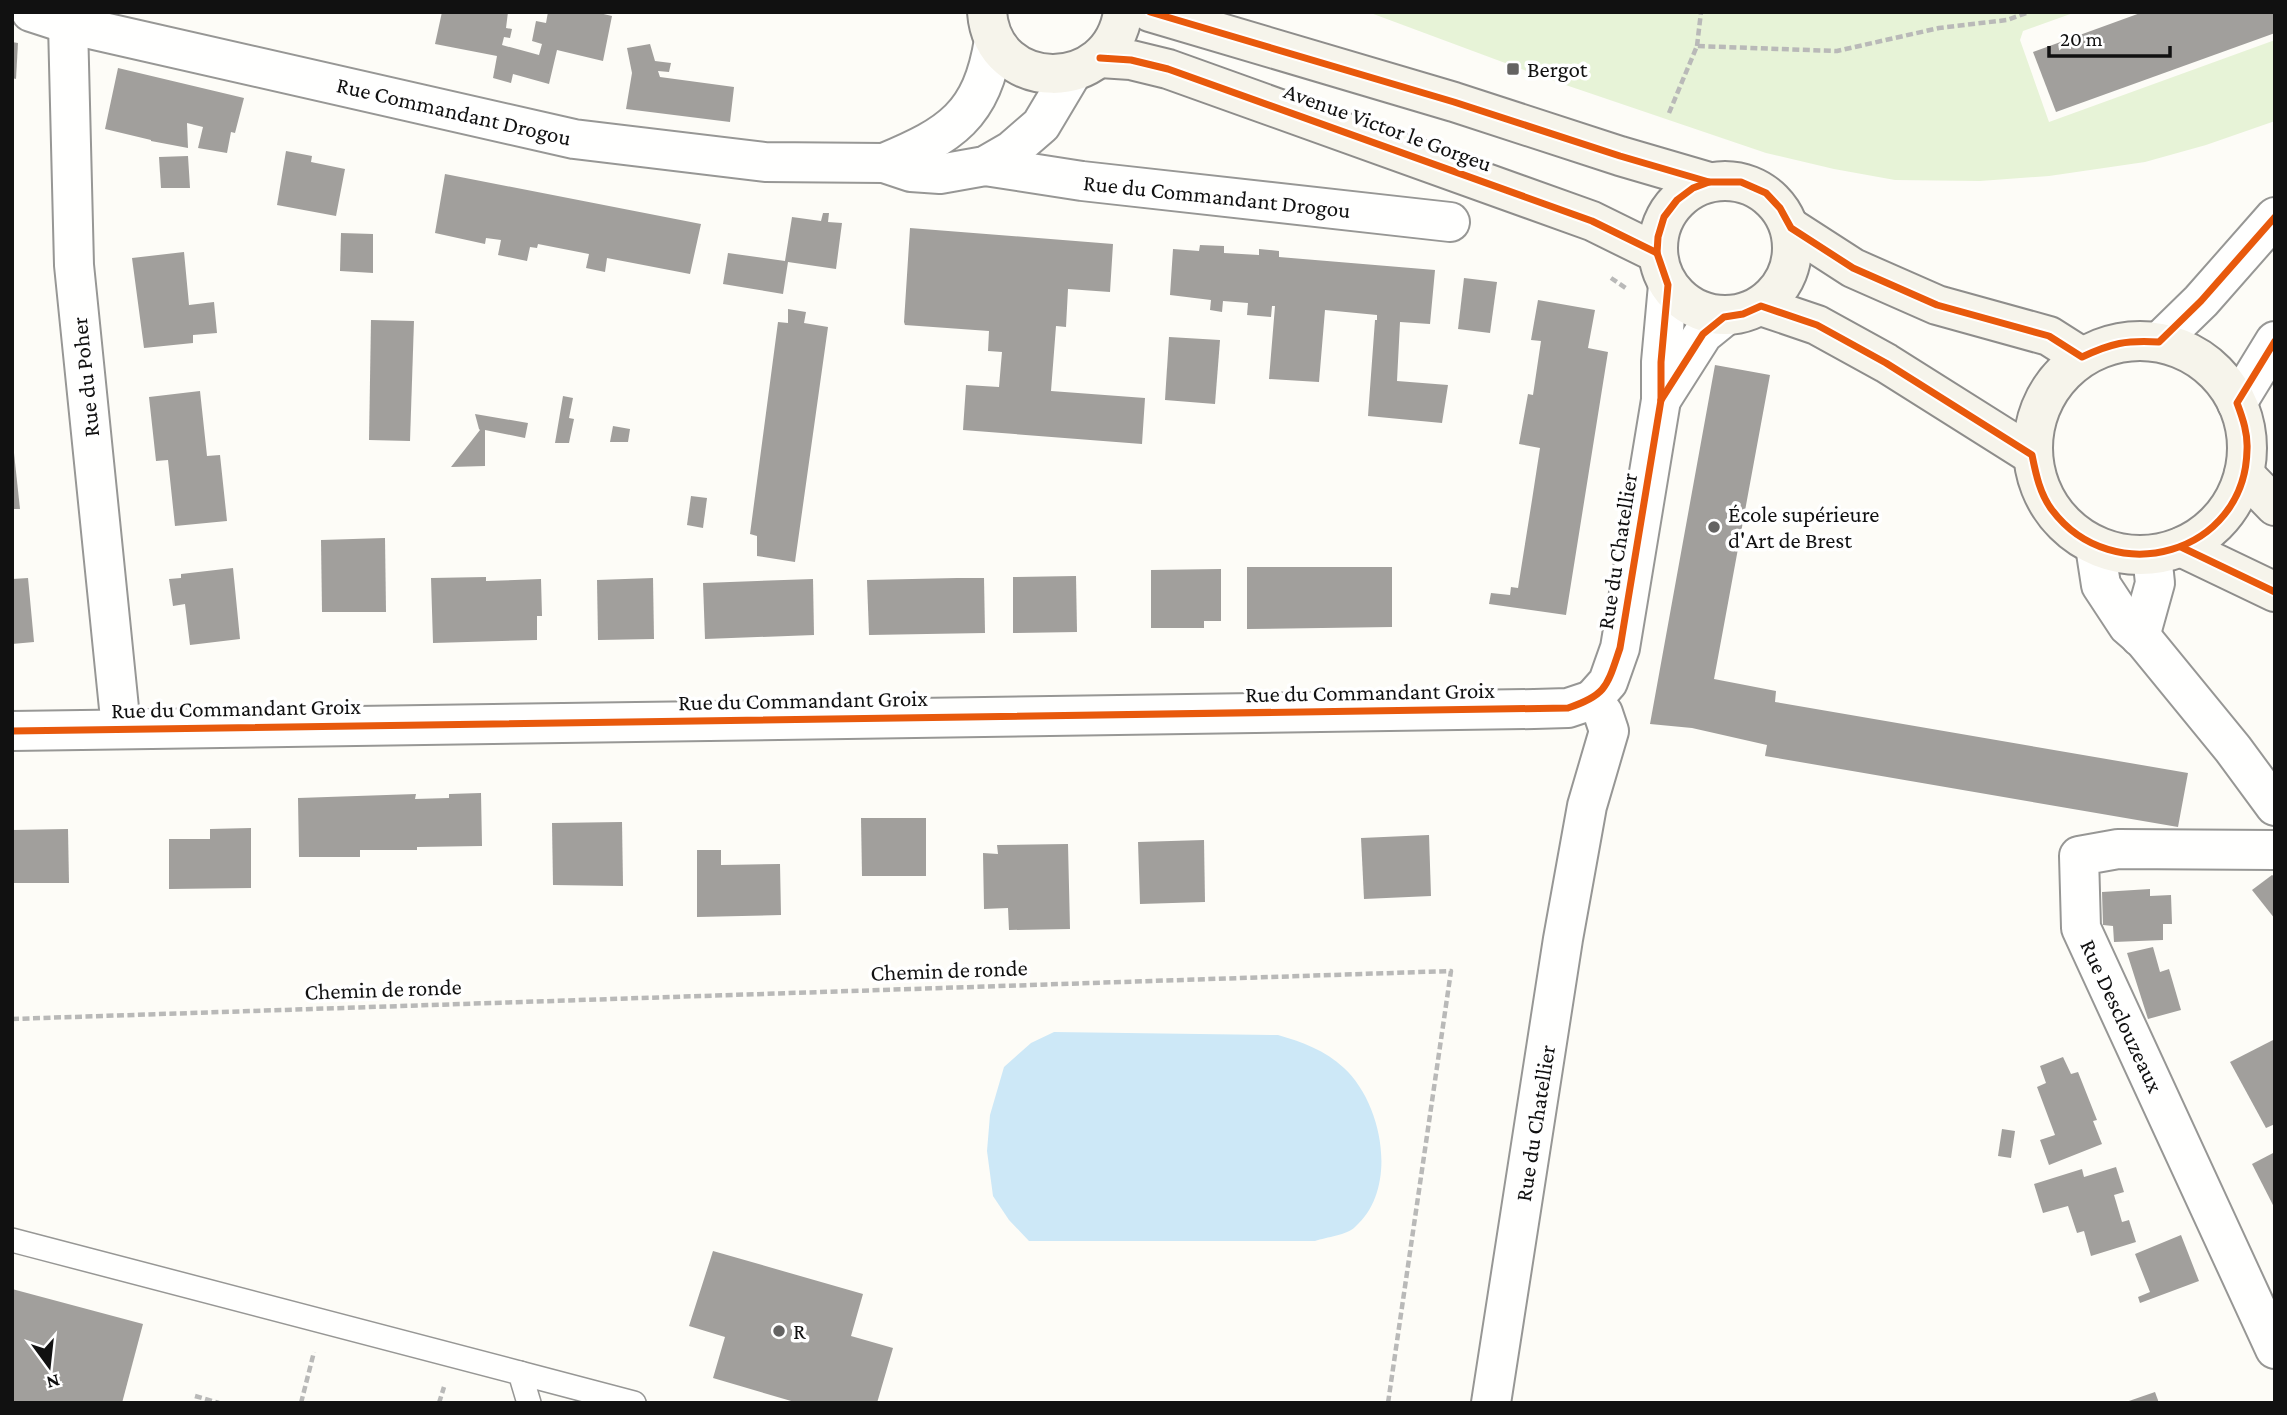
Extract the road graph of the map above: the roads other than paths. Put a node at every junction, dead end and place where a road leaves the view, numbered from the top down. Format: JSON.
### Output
{"nodes":[{"id":1,"x":31,"y":12,"type":"edge"},
{"id":2,"x":1122,"y":12,"type":"edge"},
{"id":3,"x":1150,"y":12,"type":"edge"},
{"id":4,"x":68,"y":24,"type":"junction"},
{"id":5,"x":991,"y":26,"type":"edge"},
{"id":6,"x":1086,"y":65,"type":"junction"},
{"id":7,"x":884,"y":163,"type":"junction"},
{"id":8,"x":985,"y":166,"type":"junction"},
{"id":9,"x":1709,"y":182,"type":"junction"},
{"id":10,"x":2275,"y":217,"type":"edge"},
{"id":11,"x":1450,"y":222,"type":"dead end"},
{"id":12,"x":1791,"y":228,"type":"junction"},
{"id":13,"x":1663,"y":285,"type":"junction"},
{"id":14,"x":1761,"y":306,"type":"junction"},
{"id":15,"x":1724,"y":317,"type":"junction"},
{"id":16,"x":2275,"y":341,"type":"edge"},
{"id":17,"x":2159,"y":342,"type":"junction"},
{"id":18,"x":2082,"y":357,"type":"junction"},
{"id":19,"x":1661,"y":400,"type":"junction"},
{"id":20,"x":2238,"y":403,"type":"junction"},
{"id":21,"x":2032,"y":455,"type":"junction"},
{"id":22,"x":2244,"y":474,"type":"junction"},
{"id":23,"x":2275,"y":506,"type":"edge"},
{"id":24,"x":2095,"y":546,"type":"junction"},
{"id":25,"x":2166,"y":551,"type":"junction"},
{"id":26,"x":2275,"y":592,"type":"edge"},
{"id":27,"x":2140,"y":637,"type":"junction"},
{"id":28,"x":1592,"y":700,"type":"junction"},
{"id":29,"x":121,"y":728,"type":"junction"},
{"id":30,"x":12,"y":730,"type":"edge"},
{"id":31,"x":2275,"y":806,"type":"edge"},
{"id":32,"x":2275,"y":850,"type":"edge"},
{"id":33,"x":12,"y":1240,"type":"edge"},
{"id":34,"x":2275,"y":1349,"type":"edge"},
{"id":35,"x":520,"y":1373,"type":"junction"},
{"id":36,"x":529,"y":1403,"type":"edge"},
{"id":37,"x":634,"y":1403,"type":"edge"},
{"id":38,"x":1491,"y":1403,"type":"edge"}],
"edges":[{"from":1,"to":4,"type":"street","name":"Rue Commandant Drogou"},
{"from":2,"to":6,"type":"main road"},
{"from":3,"to":9,"type":"main road","name":"Avenue Victor le Gorgeu"},
{"from":4,"to":7,"type":"street","name":"Rue Commandant Drogou"},
{"from":4,"to":29,"type":"street","name":"Rue du Poher"},
{"from":5,"to":6,"type":"main road","name":"Avenue Victor le Gorgeu"},
{"from":5,"to":7,"type":"street","name":"Rue Commandant Drogou"},
{"from":6,"to":8,"type":"street","name":"Rue Commandant Drogou"},
{"from":6,"to":13,"type":"main road","name":"Avenue Victor le Gorgeu"},
{"from":7,"to":8,"type":"street","name":"Rue Commandant Drogou"},
{"from":8,"to":11,"type":"street","name":"Rue du Commandant Drogou"},
{"from":9,"to":12,"type":"main road"},
{"from":9,"to":13,"type":"main road"},
{"from":10,"to":17,"type":"street"},
{"from":12,"to":14,"type":"main road"},
{"from":12,"to":18,"type":"main road"},
{"from":13,"to":15,"type":"main road"},
{"from":13,"to":19,"type":"street","name":"Rue du Chatellier"},
{"from":14,"to":15,"type":"main road"},
{"from":14,"to":21,"type":"main road"},
{"from":15,"to":19,"type":"street","name":"Rue du Chatellier"},
{"from":16,"to":20,"type":"street"},
{"from":17,"to":18,"type":"main road"},
{"from":17,"to":20,"type":"main road"},
{"from":18,"to":21,"type":"main road"},
{"from":19,"to":28,"type":"street","name":"Rue du Chatellier"},
{"from":20,"to":22,"type":"main road"},
{"from":21,"to":24,"type":"main road"},
{"from":22,"to":23,"type":"main road"},
{"from":22,"to":25,"type":"main road"},
{"from":24,"to":25,"type":"main road"},
{"from":24,"to":27,"type":"street"},
{"from":25,"to":26,"type":"main road"},
{"from":25,"to":27,"type":"street"},
{"from":27,"to":31,"type":"street"},
{"from":28,"to":29,"type":"street","name":"Rue du Commandant Groix"},
{"from":28,"to":38,"type":"street","name":"Rue du Chatellier"},
{"from":29,"to":30,"type":"street","name":"Rue du Commandant Groix"},
{"from":32,"to":34,"type":"street","name":"Rue Desclouzeaux"},
{"from":33,"to":35,"type":"lane"},
{"from":35,"to":36,"type":"lane"},
{"from":35,"to":37,"type":"lane"}]}
